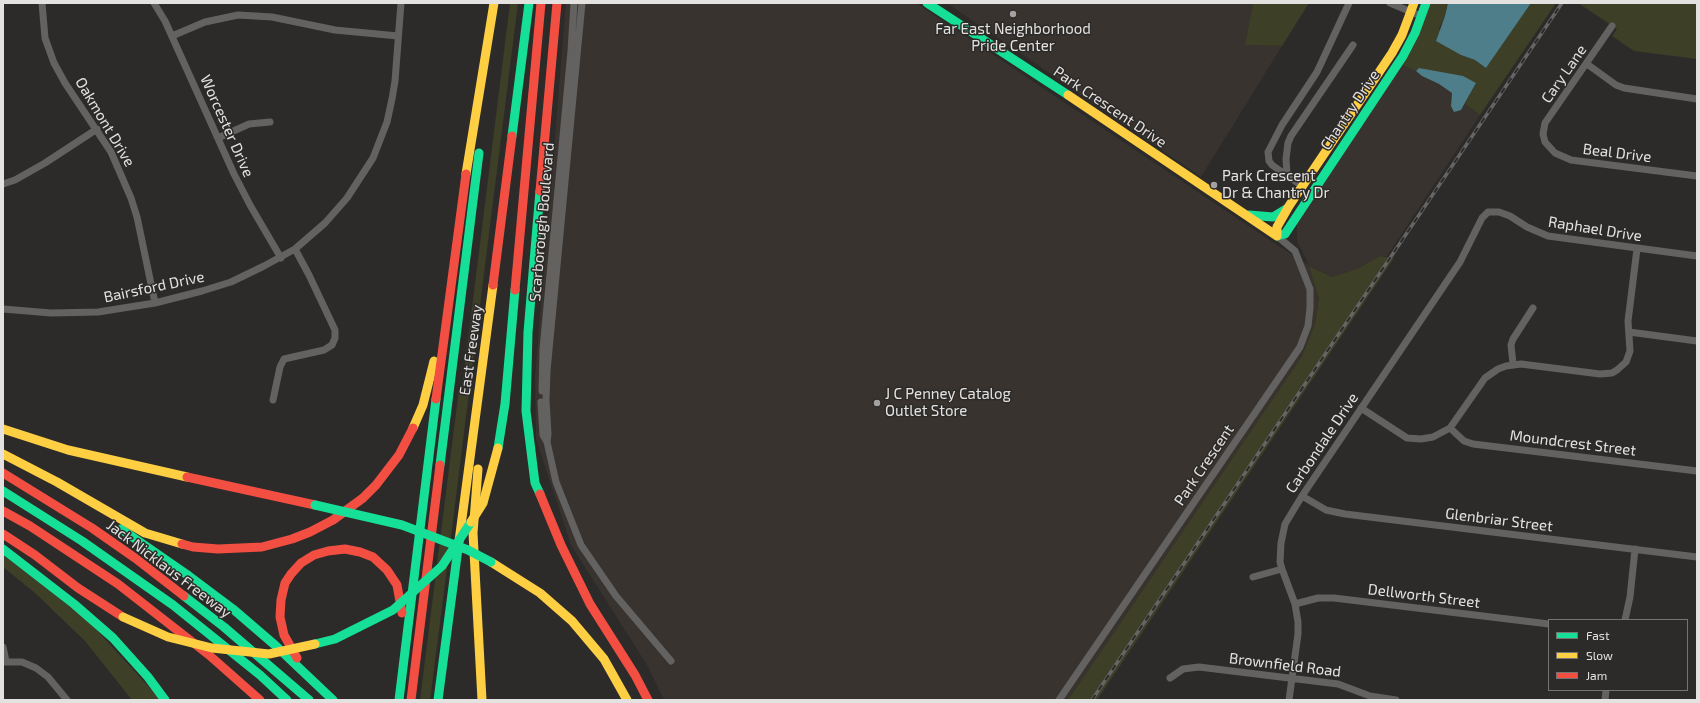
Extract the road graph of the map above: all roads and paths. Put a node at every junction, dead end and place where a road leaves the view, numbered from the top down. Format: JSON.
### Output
{"nodes":[{"id":1,"x":42,"y":3,"type":"edge"},
{"id":2,"x":154,"y":3,"type":"edge"},
{"id":3,"x":401,"y":3,"type":"edge"},
{"id":4,"x":495,"y":3,"type":"edge"},
{"id":5,"x":529,"y":3,"type":"edge"},
{"id":6,"x":541,"y":3,"type":"edge"},
{"id":7,"x":553,"y":3,"type":"edge"},
{"id":8,"x":558,"y":3,"type":"edge"},
{"id":9,"x":574,"y":3,"type":"edge"},
{"id":10,"x":582,"y":3,"type":"edge"},
{"id":11,"x":927,"y":3,"type":"edge"},
{"id":12,"x":1349,"y":3,"type":"edge"},
{"id":13,"x":1390,"y":3,"type":"edge"},
{"id":14,"x":1426,"y":3,"type":"edge"},
{"id":15,"x":1412,"y":7,"type":"edge"},
{"id":16,"x":1421,"y":16,"type":"junction"},
{"id":17,"x":1612,"y":26,"type":"dead end"},
{"id":18,"x":172,"y":36,"type":"junction"},
{"id":19,"x":398,"y":36,"type":"junction"},
{"id":20,"x":1353,"y":45,"type":"dead end"},
{"id":21,"x":1587,"y":64,"type":"junction"},
{"id":22,"x":1697,"y":99,"type":"edge"},
{"id":23,"x":270,"y":122,"type":"dead end"},
{"id":24,"x":97,"y":129,"type":"junction"},
{"id":25,"x":218,"y":138,"type":"junction"},
{"id":26,"x":1543,"y":138,"type":"joint"},
{"id":27,"x":1287,"y":175,"type":"junction"},
{"id":28,"x":1697,"y":176,"type":"edge"},
{"id":29,"x":3,"y":184,"type":"edge"},
{"id":30,"x":1302,"y":186,"type":"junction"},
{"id":31,"x":1289,"y":206,"type":"junction"},
{"id":32,"x":1245,"y":215,"type":"junction"},
{"id":33,"x":1477,"y":226,"type":"joint"},
{"id":34,"x":1277,"y":236,"type":"junction"},
{"id":35,"x":295,"y":249,"type":"junction"},
{"id":36,"x":1637,"y":249,"type":"junction"},
{"id":37,"x":1697,"y":256,"type":"edge"},
{"id":38,"x":281,"y":258,"type":"junction"},
{"id":39,"x":451,"y":280,"type":"junction"},
{"id":40,"x":155,"y":303,"type":"junction"},
{"id":41,"x":1533,"y":308,"type":"dead end"},
{"id":42,"x":3,"y":309,"type":"edge"},
{"id":43,"x":512,"y":319,"type":"junction"},
{"id":44,"x":1629,"y":332,"type":"junction"},
{"id":45,"x":486,"y":340,"type":"junction"},
{"id":46,"x":1697,"y":340,"type":"edge"},
{"id":47,"x":1513,"y":364,"type":"junction"},
{"id":48,"x":273,"y":400,"type":"dead end"},
{"id":49,"x":1361,"y":408,"type":"junction"},
{"id":50,"x":1450,"y":428,"type":"junction"},
{"id":51,"x":3,"y":429,"type":"edge"},
{"id":52,"x":548,"y":442,"type":"junction"},
{"id":53,"x":3,"y":454,"type":"edge"},
{"id":54,"x":1697,"y":471,"type":"edge"},
{"id":55,"x":36,"y":472,"type":"junction"},
{"id":56,"x":3,"y":473,"type":"edge"},
{"id":57,"x":3,"y":491,"type":"edge"},
{"id":58,"x":1302,"y":496,"type":"junction"},
{"id":59,"x":3,"y":511,"type":"edge"},
{"id":60,"x":3,"y":534,"type":"edge"},
{"id":61,"x":3,"y":549,"type":"edge"},
{"id":62,"x":1635,"y":549,"type":"junction"},
{"id":63,"x":1697,"y":556,"type":"edge"},
{"id":64,"x":1282,"y":569,"type":"junction"},
{"id":65,"x":1253,"y":578,"type":"dead end"},
{"id":66,"x":590,"y":604,"type":"junction"},
{"id":67,"x":1295,"y":604,"type":"junction"},
{"id":68,"x":1625,"y":619,"type":"edge"},
{"id":69,"x":1548,"y":624,"type":"edge"},
{"id":70,"x":3,"y":647,"type":"edge"},
{"id":71,"x":5,"y":661,"type":"edge"},
{"id":72,"x":671,"y":661,"type":"dead end"},
{"id":73,"x":1170,"y":678,"type":"dead end"},
{"id":74,"x":1292,"y":678,"type":"junction"},
{"id":75,"x":401,"y":680,"type":"junction"},
{"id":76,"x":619,"y":684,"type":"junction"},
{"id":77,"x":318,"y":686,"type":"junction"},
{"id":78,"x":67,"y":700,"type":"edge"},
{"id":79,"x":165,"y":700,"type":"edge"},
{"id":80,"x":260,"y":700,"type":"edge"},
{"id":81,"x":287,"y":700,"type":"edge"},
{"id":82,"x":309,"y":700,"type":"edge"},
{"id":83,"x":333,"y":700,"type":"edge"},
{"id":84,"x":399,"y":700,"type":"edge"},
{"id":85,"x":411,"y":700,"type":"edge"},
{"id":86,"x":438,"y":700,"type":"edge"},
{"id":87,"x":482,"y":700,"type":"edge"},
{"id":88,"x":627,"y":700,"type":"edge"},
{"id":89,"x":648,"y":700,"type":"edge"},
{"id":90,"x":1060,"y":700,"type":"edge"},
{"id":91,"x":1289,"y":700,"type":"edge"},
{"id":92,"x":1396,"y":700,"type":"edge"}],
"edges":[{"from":1,"to":24,"type":"street","name":"Oakmont Drive"},
{"from":2,"to":18,"type":"street","name":"Worcester Drive"},
{"from":3,"to":19,"type":"street","name":"Bairsford Drive"},
{"from":4,"to":39,"type":"main road"},
{"from":4,"to":85,"type":"main road","name":"East Freeway"},
{"from":5,"to":45,"type":"main road","name":"East Freeway"},
{"from":6,"to":43,"type":"main road"},
{"from":7,"to":43,"type":"main road"},
{"from":8,"to":66,"type":"main road"},
{"from":9,"to":52,"type":"street","name":"Scarborough Boulevard"},
{"from":10,"to":52,"type":"street","name":"Scarborough Boulevard"},
{"from":11,"to":32,"type":"main road","name":"Park Crescent Drive"},
{"from":12,"to":27,"type":"street"},
{"from":13,"to":15,"type":"street"},
{"from":14,"to":16,"type":"main road","name":"Chantry Drive"},
{"from":15,"to":16,"type":"street"},
{"from":15,"to":30,"type":"main road","name":"Chantry Drive"},
{"from":16,"to":34,"type":"main road","name":"Chantry Drive"},
{"from":17,"to":21,"type":"street","name":"Cary Lane"},
{"from":18,"to":19,"type":"street"},
{"from":18,"to":25,"type":"street","name":"Worcester Drive"},
{"from":19,"to":35,"type":"street","name":"Bairsford Drive"},
{"from":20,"to":27,"type":"street"},
{"from":21,"to":22,"type":"street"},
{"from":21,"to":26,"type":"street","name":"Cary Lane"},
{"from":23,"to":25,"type":"street"},
{"from":24,"to":29,"type":"street"},
{"from":24,"to":40,"type":"street","name":"Oakmont Drive"},
{"from":25,"to":38,"type":"street","name":"Worcester Drive"},
{"from":26,"to":28,"type":"street","name":"Beal Drive"},
{"from":27,"to":30,"type":"street"},
{"from":30,"to":31,"type":"main road","name":"Chantry Drive"},
{"from":31,"to":32,"type":"main road"},
{"from":31,"to":34,"type":"main road","name":"Chantry Drive"},
{"from":32,"to":34,"type":"main road","name":"Park Crescent Drive"},
{"from":33,"to":36,"type":"street","name":"Raphael Drive"},
{"from":33,"to":49,"type":"street","name":"Carbondale Drive"},
{"from":34,"to":90,"type":"street","name":"Park Crescent"},
{"from":35,"to":38,"type":"street","name":"Bairsford Drive"},
{"from":35,"to":48,"type":"street"},
{"from":36,"to":37,"type":"street","name":"Raphael Drive"},
{"from":36,"to":44,"type":"street"},
{"from":38,"to":40,"type":"street","name":"Bairsford Drive"},
{"from":39,"to":55,"type":"main road"},
{"from":39,"to":75,"type":"main road"},
{"from":40,"to":42,"type":"street","name":"Bairsford Drive"},
{"from":41,"to":47,"type":"street"},
{"from":43,"to":60,"type":"main road","bridge":true},
{"from":44,"to":46,"type":"street"},
{"from":44,"to":47,"type":"street"},
{"from":45,"to":86,"type":"main road","name":"East Freeway"},
{"from":45,"to":87,"type":"main road"},
{"from":47,"to":50,"type":"street"},
{"from":49,"to":50,"type":"street"},
{"from":49,"to":58,"type":"street","name":"Carbondale Drive"},
{"from":50,"to":54,"type":"street","name":"Moundcrest Street"},
{"from":51,"to":76,"type":"main road","bridge":true},
{"from":52,"to":72,"type":"street","name":"Scarborough Boulevard"},
{"from":53,"to":55,"type":"main road"},
{"from":55,"to":77,"type":"main road"},
{"from":56,"to":82,"type":"main road","name":"Jack Nicklaus Freeway"},
{"from":57,"to":81,"type":"main road","name":"Jack Nicklaus Freeway"},
{"from":58,"to":62,"type":"street","name":"Glenbriar Street"},
{"from":58,"to":64,"type":"street","name":"Carbondale Drive"},
{"from":59,"to":80,"type":"main road"},
{"from":61,"to":79,"type":"main road"},
{"from":62,"to":63,"type":"street","name":"Glenbriar Street"},
{"from":62,"to":68,"type":"street"},
{"from":64,"to":65,"type":"street"},
{"from":64,"to":67,"type":"street","name":"Carbondale Drive"},
{"from":66,"to":76,"type":"main road"},
{"from":66,"to":89,"type":"main road"},
{"from":67,"to":69,"type":"street","name":"Dellworth Street"},
{"from":67,"to":74,"type":"street","name":"Carbondale Drive"},
{"from":70,"to":71,"type":"street"},
{"from":71,"to":78,"type":"street"},
{"from":73,"to":74,"type":"street","name":"Brownfield Road"},
{"from":74,"to":91,"type":"street","name":"Carbondale Drive"},
{"from":74,"to":92,"type":"street","name":"Brownfield Road"},
{"from":75,"to":77,"type":"main road"},
{"from":75,"to":84,"type":"main road"},
{"from":76,"to":88,"type":"main road"},
{"from":77,"to":83,"type":"main road"}]}
